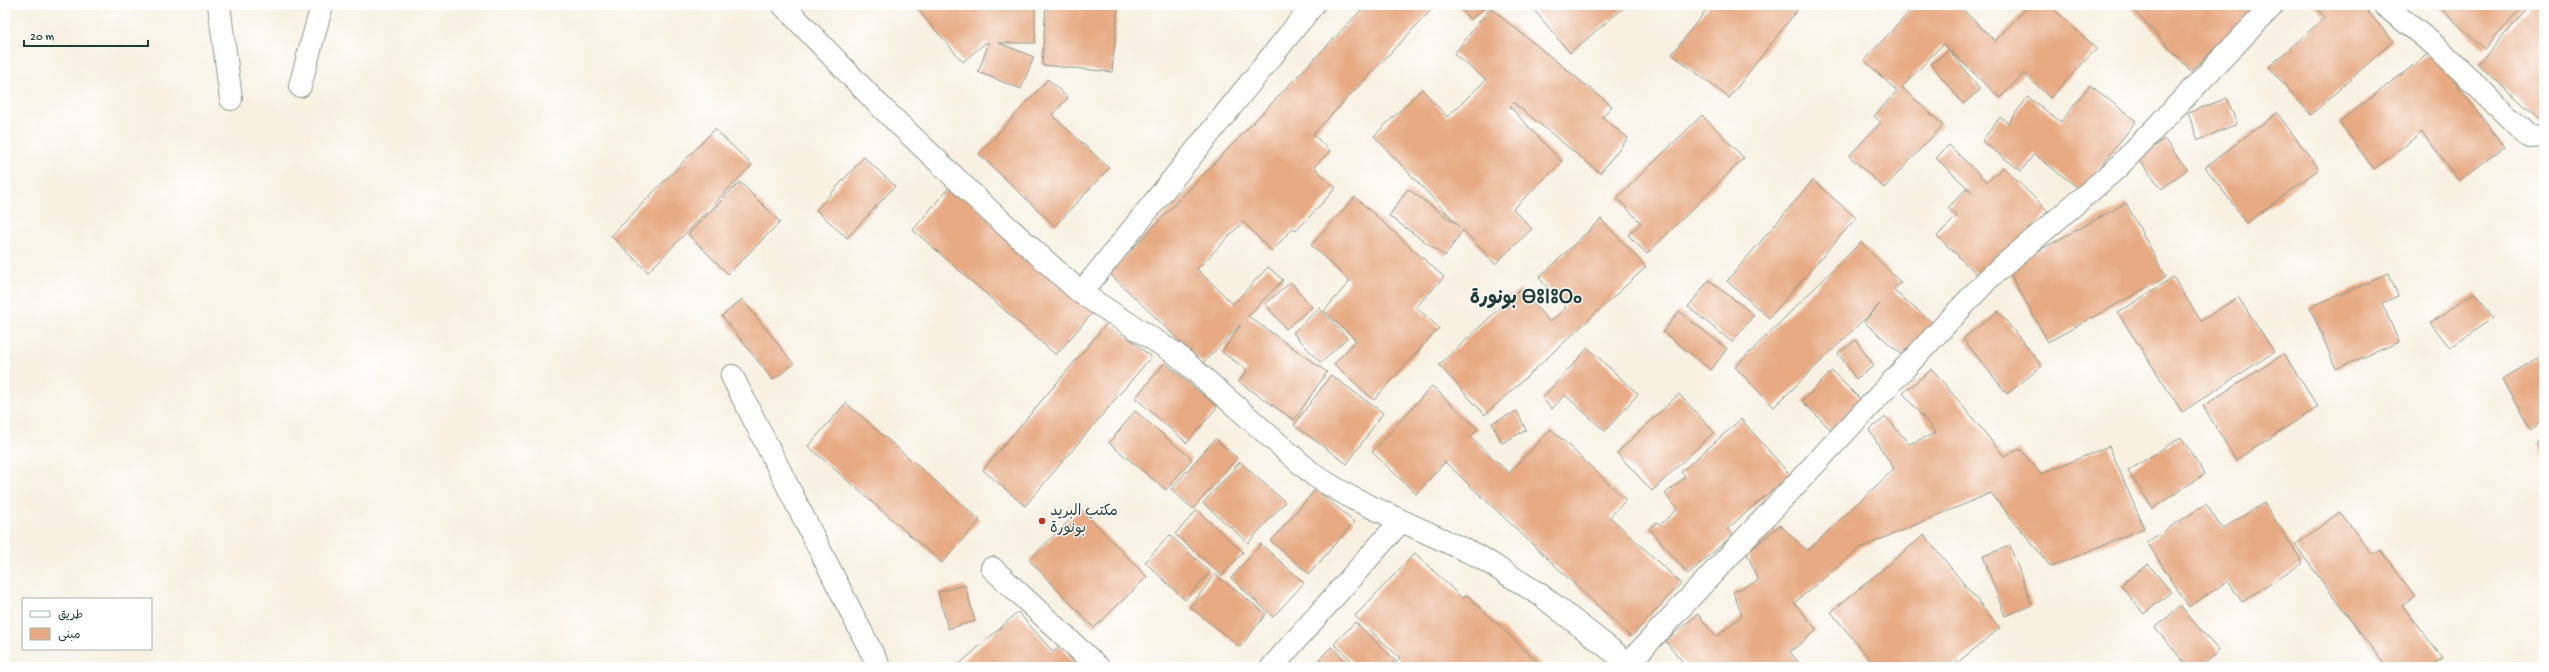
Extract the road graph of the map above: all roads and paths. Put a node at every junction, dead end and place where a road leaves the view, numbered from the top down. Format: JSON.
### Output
{"nodes":[{"id":1,"x":219,"y":5,"type":"edge"},
{"id":2,"x":322,"y":5,"type":"edge"},
{"id":3,"x":783,"y":5,"type":"edge"},
{"id":4,"x":1313,"y":5,"type":"edge"},
{"id":5,"x":2273,"y":5,"type":"edge"},
{"id":6,"x":2384,"y":5,"type":"edge"},
{"id":7,"x":300,"y":86,"type":"dead end"},
{"id":8,"x":231,"y":99,"type":"dead end"},
{"id":9,"x":2544,"y":136,"type":"edge"},
{"id":10,"x":1080,"y":293,"type":"junction"},
{"id":11,"x":732,"y":376,"type":"dead end"},
{"id":12,"x":1401,"y":521,"type":"junction"},
{"id":13,"x":992,"y":568,"type":"dead end"},
{"id":14,"x":1629,"y":666,"type":"edge"},
{"id":15,"x":879,"y":667,"type":"edge"},
{"id":16,"x":1098,"y":667,"type":"edge"},
{"id":17,"x":1272,"y":667,"type":"edge"}],
"edges":[{"from":1,"to":8,"type":"street"},
{"from":2,"to":7,"type":"street"},
{"from":3,"to":10,"type":"street"},
{"from":4,"to":10,"type":"street"},
{"from":5,"to":14,"type":"street"},
{"from":6,"to":9,"type":"street"},
{"from":10,"to":12,"type":"street"},
{"from":11,"to":15,"type":"street"},
{"from":12,"to":14,"type":"street"},
{"from":12,"to":17,"type":"street"},
{"from":13,"to":16,"type":"street"}]}
